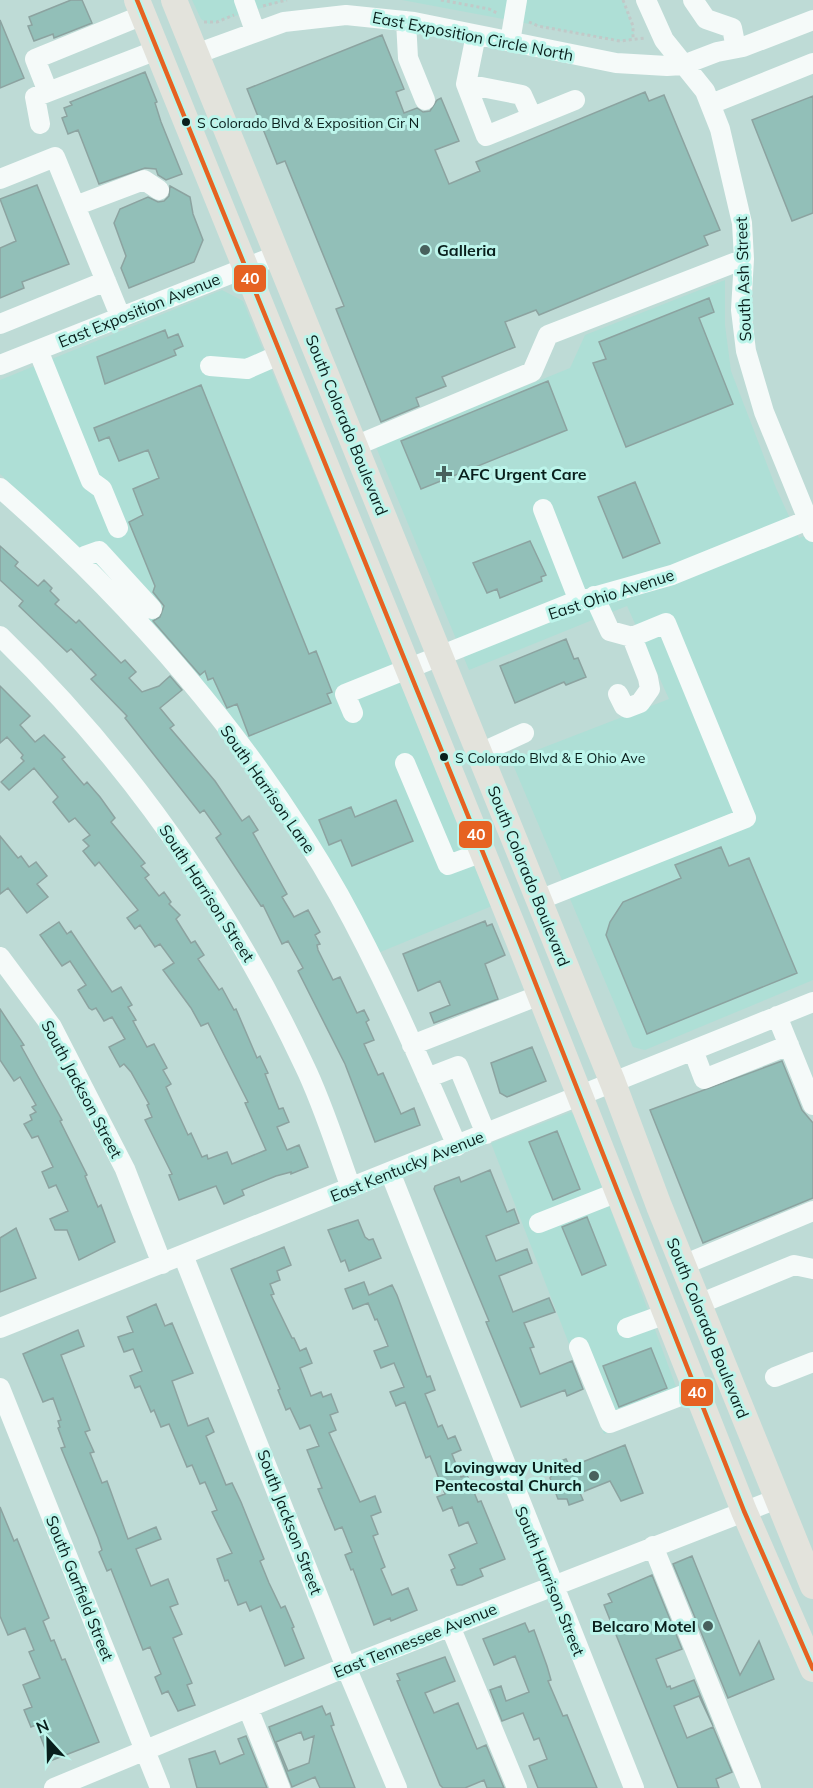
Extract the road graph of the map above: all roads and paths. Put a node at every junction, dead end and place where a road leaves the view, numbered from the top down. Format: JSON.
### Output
{"nodes":[{"id":1,"x":174,"y":0,"type":"edge"},
{"id":2,"x":244,"y":0,"type":"edge"},
{"id":3,"x":441,"y":0,"type":"edge"},
{"id":4,"x":623,"y":0,"type":"edge"},
{"id":5,"x":646,"y":0,"type":"edge"},
{"id":6,"x":693,"y":0,"type":"edge"},
{"id":7,"x":140,"y":7,"type":"edge"},
{"id":8,"x":516,"y":9,"type":"edge"},
{"id":9,"x":813,"y":20,"type":"edge"},
{"id":10,"x":406,"y":21,"type":"junction"},
{"id":11,"x":255,"y":31,"type":"junction"},
{"id":12,"x":476,"y":35,"type":"junction"},
{"id":13,"x":510,"y":42,"type":"junction"},
{"id":14,"x":736,"y":48,"type":"junction"},
{"id":15,"x":157,"y":50,"type":"junction"},
{"id":16,"x":196,"y":54,"type":"junction"},
{"id":17,"x":813,"y":63,"type":"edge"},
{"id":18,"x":683,"y":65,"type":"junction"},
{"id":19,"x":466,"y":84,"type":"junction"},
{"id":20,"x":48,"y":92,"type":"junction"},
{"id":21,"x":425,"y":100,"type":"dead end"},
{"id":22,"x":575,"y":100,"type":"dead end"},
{"id":23,"x":711,"y":104,"type":"junction"},
{"id":24,"x":532,"y":117,"type":"junction"},
{"id":25,"x":40,"y":124,"type":"dead end"},
{"id":26,"x":0,"y":179,"type":"edge"},
{"id":27,"x":159,"y":190,"type":"dead end"},
{"id":28,"x":75,"y":206,"type":"junction"},
{"id":29,"x":278,"y":255,"type":"junction"},
{"id":30,"x":744,"y":259,"type":"junction"},
{"id":31,"x":246,"y":268,"type":"junction"},
{"id":32,"x":106,"y":281,"type":"junction"},
{"id":33,"x":121,"y":318,"type":"junction"},
{"id":34,"x":0,"y":324,"type":"edge"},
{"id":35,"x":38,"y":350,"type":"junction"},
{"id":36,"x":281,"y":354,"type":"junction"},
{"id":37,"x":0,"y":365,"type":"edge"},
{"id":38,"x":210,"y":366,"type":"dead end"},
{"id":39,"x":355,"y":446,"type":"junction"},
{"id":40,"x":0,"y":488,"type":"edge"},
{"id":41,"x":543,"y":509,"type":"dead end"},
{"id":42,"x":811,"y":523,"type":"edge"},
{"id":43,"x":118,"y":528,"type":"dead end"},
{"id":44,"x":80,"y":562,"type":"junction"},
{"id":45,"x":587,"y":598,"type":"junction"},
{"id":46,"x":152,"y":609,"type":"dead end"},
{"id":47,"x":0,"y":636,"type":"edge"},
{"id":48,"x":632,"y":637,"type":"junction"},
{"id":49,"x":441,"y":657,"type":"junction"},
{"id":50,"x":409,"y":670,"type":"junction"},
{"id":51,"x":618,"y":694,"type":"dead end"},
{"id":52,"x":353,"y":713,"type":"dead end"},
{"id":53,"x":525,"y":733,"type":"dead end"},
{"id":54,"x":480,"y":753,"type":"junction"},
{"id":55,"x":405,"y":763,"type":"dead end"},
{"id":56,"x":483,"y":852,"type":"junction"},
{"id":57,"x":539,"y":900,"type":"junction"},
{"id":58,"x":0,"y":957,"type":"edge"},
{"id":59,"x":540,"y":994,"type":"junction"},
{"id":60,"x":813,"y":1002,"type":"edge"},
{"id":61,"x":777,"y":1016,"type":"junction"},
{"id":62,"x":412,"y":1045,"type":"junction"},
{"id":63,"x":789,"y":1045,"type":"junction"},
{"id":64,"x":693,"y":1050,"type":"junction"},
{"id":65,"x":427,"y":1078,"type":"junction"},
{"id":66,"x":613,"y":1083,"type":"junction"},
{"id":67,"x":580,"y":1095,"type":"junction"},
{"id":68,"x":813,"y":1105,"type":"edge"},
{"id":69,"x":486,"y":1134,"type":"junction"},
{"id":70,"x":457,"y":1146,"type":"junction"},
{"id":71,"x":390,"y":1173,"type":"junction"},
{"id":72,"x":351,"y":1188,"type":"junction"},
{"id":73,"x":618,"y":1191,"type":"junction"},
{"id":74,"x":813,"y":1211,"type":"edge"},
{"id":75,"x":539,"y":1224,"type":"dead end"},
{"id":76,"x":183,"y":1255,"type":"junction"},
{"id":77,"x":162,"y":1264,"type":"junction"},
{"id":78,"x":683,"y":1265,"type":"junction"},
{"id":79,"x":813,"y":1269,"type":"edge"},
{"id":80,"x":699,"y":1304,"type":"junction"},
{"id":81,"x":666,"y":1314,"type":"junction"},
{"id":82,"x":0,"y":1328,"type":"edge"},
{"id":83,"x":627,"y":1328,"type":"dead end"},
{"id":84,"x":579,"y":1347,"type":"dead end"},
{"id":85,"x":813,"y":1362,"type":"edge"},
{"id":86,"x":776,"y":1377,"type":"dead end"},
{"id":87,"x":0,"y":1388,"type":"edge"},
{"id":88,"x":696,"y":1390,"type":"junction"},
{"id":89,"x":777,"y":1499,"type":"junction"},
{"id":90,"x":744,"y":1511,"type":"junction"},
{"id":91,"x":653,"y":1546,"type":"junction"},
{"id":92,"x":552,"y":1586,"type":"junction"},
{"id":93,"x":813,"y":1586,"type":"edge"},
{"id":94,"x":450,"y":1626,"type":"junction"},
{"id":95,"x":346,"y":1667,"type":"junction"},
{"id":96,"x":813,"y":1669,"type":"edge"},
{"id":97,"x":248,"y":1708,"type":"junction"},
{"id":98,"x":146,"y":1751,"type":"junction"},
{"id":99,"x":54,"y":1788,"type":"edge"},
{"id":100,"x":160,"y":1788,"type":"edge"},
{"id":101,"x":280,"y":1788,"type":"edge"},
{"id":102,"x":397,"y":1788,"type":"edge"},
{"id":103,"x":517,"y":1788,"type":"edge"},
{"id":104,"x":634,"y":1788,"type":"edge"},
{"id":105,"x":751,"y":1788,"type":"edge"}],
"edges":[{"from":1,"to":16,"type":"main road","name":"South Colorado Boulevard"},
{"from":2,"to":11,"type":"street"},
{"from":3,"to":8,"type":"path"},
{"from":4,"to":8,"type":"path"},
{"from":5,"to":18,"type":"street","name":"South Ash Street"},
{"from":6,"to":14,"type":"street"},
{"from":7,"to":15,"type":"main road","name":"South Colorado Boulevard"},
{"from":7,"to":20,"type":"street"},
{"from":8,"to":13,"type":"street"},
{"from":9,"to":14,"type":"street","name":"East Exposition Circle North"},
{"from":10,"to":11,"type":"street","name":"East Exposition Circle North"},
{"from":10,"to":12,"type":"street","name":"East Exposition Circle North"},
{"from":10,"to":21,"type":"street"},
{"from":11,"to":16,"type":"street","name":"East Exposition Circle North"},
{"from":12,"to":13,"type":"street","name":"East Exposition Circle North"},
{"from":12,"to":19,"type":"street"},
{"from":13,"to":18,"type":"street","name":"East Exposition Circle North"},
{"from":14,"to":18,"type":"street","name":"East Exposition Circle North"},
{"from":15,"to":20,"type":"street"},
{"from":15,"to":31,"type":"main road","name":"South Colorado Boulevard"},
{"from":16,"to":29,"type":"main road","name":"South Colorado Boulevard"},
{"from":17,"to":23,"type":"street"},
{"from":18,"to":23,"type":"street","name":"South Ash Street"},
{"from":19,"to":24,"type":"street"},
{"from":19,"to":24,"type":"street"},
{"from":20,"to":25,"type":"street"},
{"from":22,"to":24,"type":"street"},
{"from":23,"to":30,"type":"street","name":"South Ash Street"},
{"from":26,"to":28,"type":"street"},
{"from":27,"to":28,"type":"street"},
{"from":28,"to":32,"type":"street"},
{"from":29,"to":31,"type":"street","name":"East Exposition Avenue"},
{"from":29,"to":39,"type":"main road","name":"South Colorado Boulevard"},
{"from":30,"to":39,"type":"street"},
{"from":30,"to":42,"type":"street","name":"South Ash Street"},
{"from":31,"to":33,"type":"street","name":"East Exposition Avenue"},
{"from":31,"to":36,"type":"main road","name":"South Colorado Boulevard"},
{"from":32,"to":33,"type":"street"},
{"from":32,"to":34,"type":"street"},
{"from":33,"to":35,"type":"street","name":"East Exposition Avenue"},
{"from":35,"to":37,"type":"street","name":"East Exposition Avenue"},
{"from":35,"to":43,"type":"street"},
{"from":36,"to":38,"type":"street"},
{"from":36,"to":50,"type":"main road","name":"South Colorado Boulevard"},
{"from":39,"to":49,"type":"main road","name":"South Colorado Boulevard"},
{"from":40,"to":44,"type":"street","name":"South Harrison Lane"},
{"from":41,"to":45,"type":"street"},
{"from":42,"to":45,"type":"street","name":"East Ohio Avenue"},
{"from":44,"to":46,"type":"street"},
{"from":44,"to":62,"type":"street","name":"South Harrison Lane"},
{"from":45,"to":48,"type":"street"},
{"from":45,"to":49,"type":"street","name":"East Ohio Avenue"},
{"from":47,"to":72,"type":"street","name":"South Harrison Street"},
{"from":48,"to":51,"type":"street"},
{"from":48,"to":57,"type":"street"},
{"from":49,"to":50,"type":"street","name":"East Ohio Avenue"},
{"from":49,"to":54,"type":"main road","name":"South Colorado Boulevard"},
{"from":50,"to":52,"type":"street","name":"East Ohio Avenue"},
{"from":50,"to":56,"type":"main road","name":"South Colorado Boulevard"},
{"from":53,"to":54,"type":"street"},
{"from":54,"to":57,"type":"main road","name":"South Colorado Boulevard"},
{"from":55,"to":56,"type":"street"},
{"from":56,"to":59,"type":"main road","name":"South Colorado Boulevard"},
{"from":57,"to":66,"type":"main road","name":"South Colorado Boulevard"},
{"from":58,"to":77,"type":"street","name":"South Jackson Street"},
{"from":59,"to":62,"type":"street"},
{"from":59,"to":67,"type":"main road","name":"South Colorado Boulevard"},
{"from":60,"to":61,"type":"street","name":"East Kentucky Avenue"},
{"from":61,"to":63,"type":"street"},
{"from":61,"to":64,"type":"street","name":"East Kentucky Avenue"},
{"from":62,"to":65,"type":"street","name":"South Harrison Lane"},
{"from":63,"to":64,"type":"street"},
{"from":63,"to":68,"type":"street"},
{"from":64,"to":66,"type":"street","name":"East Kentucky Avenue"},
{"from":65,"to":69,"type":"street"},
{"from":65,"to":70,"type":"street","name":"South Harrison Lane"},
{"from":66,"to":67,"type":"street","name":"East Kentucky Avenue"},
{"from":66,"to":78,"type":"main road","name":"South Colorado Boulevard"},
{"from":67,"to":69,"type":"street","name":"East Kentucky Avenue"},
{"from":67,"to":73,"type":"main road","name":"South Colorado Boulevard"},
{"from":69,"to":70,"type":"street","name":"East Kentucky Avenue"},
{"from":70,"to":71,"type":"street","name":"East Kentucky Avenue"},
{"from":71,"to":72,"type":"street","name":"East Kentucky Avenue"},
{"from":71,"to":92,"type":"street","name":"South Harrison Street"},
{"from":72,"to":76,"type":"street","name":"East Kentucky Avenue"},
{"from":73,"to":75,"type":"street"},
{"from":73,"to":81,"type":"main road","name":"South Colorado Boulevard"},
{"from":74,"to":78,"type":"street"},
{"from":76,"to":77,"type":"street","name":"East Kentucky Avenue"},
{"from":76,"to":95,"type":"street","name":"South Jackson Street"},
{"from":77,"to":82,"type":"street","name":"East Kentucky Avenue"},
{"from":78,"to":80,"type":"main road","name":"South Colorado Boulevard"},
{"from":79,"to":80,"type":"street"},
{"from":80,"to":89,"type":"main road","name":"South Colorado Boulevard"},
{"from":81,"to":83,"type":"street"},
{"from":81,"to":88,"type":"main road","name":"South Colorado Boulevard"},
{"from":84,"to":88,"type":"street"},
{"from":85,"to":86,"type":"street"},
{"from":87,"to":98,"type":"street","name":"South Garfield Street"},
{"from":88,"to":90,"type":"main road","name":"South Colorado Boulevard"},
{"from":89,"to":90,"type":"street","name":"East Tennessee Avenue"},
{"from":89,"to":93,"type":"main road","name":"South Colorado Boulevard"},
{"from":90,"to":91,"type":"street","name":"East Tennessee Avenue"},
{"from":90,"to":96,"type":"main road","name":"South Colorado Boulevard"},
{"from":91,"to":92,"type":"street","name":"East Tennessee Avenue"},
{"from":91,"to":105,"type":"street"},
{"from":92,"to":94,"type":"street","name":"East Tennessee Avenue"},
{"from":92,"to":104,"type":"street","name":"South Harrison Street"},
{"from":94,"to":95,"type":"street","name":"East Tennessee Avenue"},
{"from":94,"to":103,"type":"street"},
{"from":95,"to":97,"type":"street","name":"East Tennessee Avenue"},
{"from":95,"to":102,"type":"street","name":"South Jackson Street"},
{"from":97,"to":98,"type":"street","name":"East Tennessee Avenue"},
{"from":97,"to":101,"type":"street"},
{"from":98,"to":99,"type":"street","name":"East Tennessee Avenue"},
{"from":98,"to":100,"type":"street","name":"South Garfield Street"}]}
